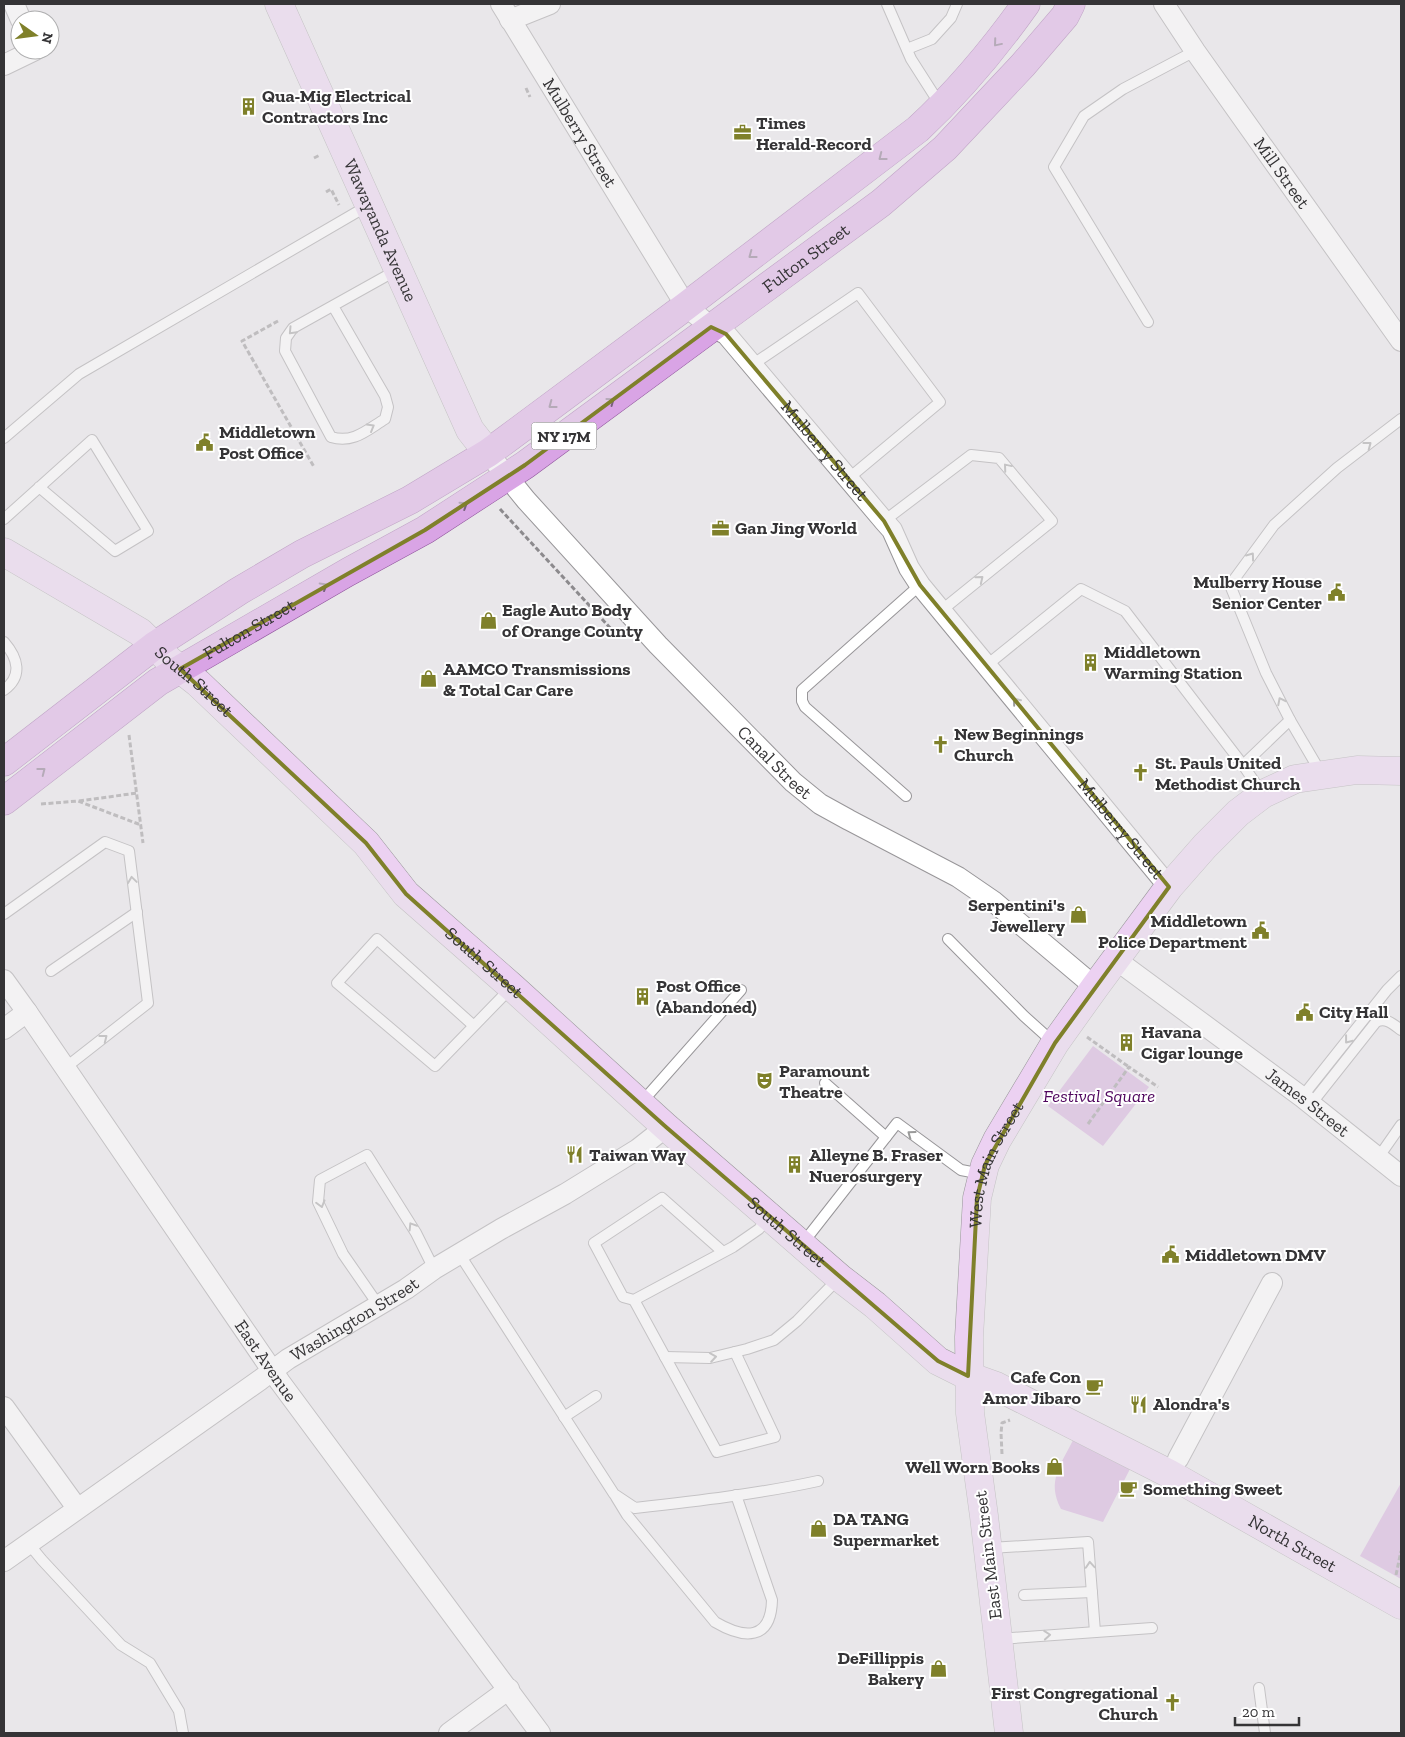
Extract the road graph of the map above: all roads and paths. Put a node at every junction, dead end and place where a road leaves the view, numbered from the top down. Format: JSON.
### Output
{"nodes":[{"id":1,"x":278,"y":4,"type":"edge"},
{"id":2,"x":550,"y":4,"type":"edge"},
{"id":3,"x":887,"y":4,"type":"edge"},
{"id":4,"x":957,"y":4,"type":"edge"},
{"id":5,"x":1026,"y":4,"type":"edge"},
{"id":6,"x":1164,"y":4,"type":"edge"},
{"id":7,"x":1074,"y":8,"type":"edge"},
{"id":8,"x":506,"y":12,"type":"edge"},
{"id":9,"x":907,"y":50,"type":"junction"},
{"id":10,"x":1195,"y":51,"type":"junction"},
{"id":11,"x":942,"y":107,"type":"junction"},
{"id":12,"x":369,"y":205,"type":"junction"},
{"id":13,"x":398,"y":270,"type":"junction"},
{"id":14,"x":333,"y":306,"type":"junction"},
{"id":15,"x":686,"y":306,"type":"junction"},
{"id":16,"x":1148,"y":322,"type":"dead end"},
{"id":17,"x":711,"y":327,"type":"junction"},
{"id":18,"x":1401,"y":341,"type":"edge"},
{"id":19,"x":752,"y":365,"type":"junction"},
{"id":20,"x":1401,"y":419,"type":"edge"},
{"id":21,"x":4,"y":438,"type":"edge"},
{"id":22,"x":488,"y":453,"type":"junction"},
{"id":23,"x":507,"y":476,"type":"junction"},
{"id":24,"x":849,"y":478,"type":"junction"},
{"id":25,"x":39,"y":487,"type":"junction"},
{"id":26,"x":497,"y":505,"type":"dead end"},
{"id":27,"x":4,"y":519,"type":"edge"},
{"id":28,"x":884,"y":521,"type":"junction"},
{"id":29,"x":4,"y":552,"type":"edge"},
{"id":30,"x":920,"y":585,"type":"junction"},
{"id":31,"x":942,"y":610,"type":"junction"},
{"id":32,"x":613,"y":631,"type":"dead end"},
{"id":33,"x":4,"y":642,"type":"edge"},
{"id":34,"x":168,"y":659,"type":"junction"},
{"id":35,"x":987,"y":665,"type":"junction"},
{"id":36,"x":4,"y":690,"type":"edge"},
{"id":37,"x":1290,"y":720,"type":"junction"},
{"id":38,"x":128,"y":730,"type":"dead end"},
{"id":39,"x":4,"y":762,"type":"edge"},
{"id":40,"x":1243,"y":764,"type":"junction"},
{"id":41,"x":1401,"y":771,"type":"edge"},
{"id":42,"x":1322,"y":774,"type":"junction"},
{"id":43,"x":137,"y":793,"type":"junction"},
{"id":44,"x":1263,"y":794,"type":"junction"},
{"id":45,"x":906,"y":796,"type":"dead end"},
{"id":46,"x":4,"y":801,"type":"edge"},
{"id":47,"x":78,"y":801,"type":"junction"},
{"id":48,"x":36,"y":804,"type":"dead end"},
{"id":49,"x":141,"y":825,"type":"junction"},
{"id":50,"x":143,"y":845,"type":"dead end"},
{"id":51,"x":1169,"y":888,"type":"junction"},
{"id":52,"x":136,"y":912,"type":"junction"},
{"id":53,"x":4,"y":914,"type":"edge"},
{"id":54,"x":948,"y":938,"type":"dead end"},
{"id":55,"x":1115,"y":959,"type":"junction"},
{"id":56,"x":51,"y":970,"type":"dead end"},
{"id":57,"x":1401,"y":976,"type":"edge"},
{"id":58,"x":4,"y":980,"type":"edge"},
{"id":59,"x":512,"y":987,"type":"junction"},
{"id":60,"x":1095,"y":987,"type":"junction"},
{"id":61,"x":741,"y":990,"type":"dead end"},
{"id":62,"x":28,"y":1012,"type":"junction"},
{"id":63,"x":474,"y":1026,"type":"junction"},
{"id":64,"x":4,"y":1029,"type":"edge"},
{"id":65,"x":1401,"y":1030,"type":"edge"},
{"id":66,"x":1087,"y":1036,"type":"dead end"},
{"id":67,"x":1055,"y":1043,"type":"junction"},
{"id":68,"x":1129,"y":1067,"type":"junction"},
{"id":69,"x":66,"y":1068,"type":"junction"},
{"id":70,"x":825,"y":1083,"type":"dead end"},
{"id":71,"x":1158,"y":1088,"type":"dead end"},
{"id":72,"x":1307,"y":1101,"type":"junction"},
{"id":73,"x":640,"y":1103,"type":"junction"},
{"id":74,"x":1088,"y":1124,"type":"dead end"},
{"id":75,"x":1401,"y":1126,"type":"edge"},
{"id":76,"x":666,"y":1127,"type":"junction"},
{"id":77,"x":886,"y":1137,"type":"junction"},
{"id":78,"x":1378,"y":1158,"type":"junction"},
{"id":79,"x":983,"y":1175,"type":"junction"},
{"id":80,"x":1401,"y":1176,"type":"edge"},
{"id":81,"x":769,"y":1216,"type":"junction"},
{"id":82,"x":802,"y":1244,"type":"junction"},
{"id":83,"x":723,"y":1252,"type":"junction"},
{"id":84,"x":460,"y":1255,"type":"junction"},
{"id":85,"x":434,"y":1269,"type":"junction"},
{"id":86,"x":840,"y":1278,"type":"junction"},
{"id":87,"x":1272,"y":1283,"type":"dead end"},
{"id":88,"x":634,"y":1300,"type":"junction"},
{"id":89,"x":379,"y":1306,"type":"junction"},
{"id":90,"x":735,"y":1352,"type":"junction"},
{"id":91,"x":665,"y":1357,"type":"junction"},
{"id":92,"x":273,"y":1370,"type":"junction"},
{"id":93,"x":968,"y":1376,"type":"junction"},
{"id":94,"x":596,"y":1396,"type":"dead end"},
{"id":95,"x":4,"y":1407,"type":"edge"},
{"id":96,"x":564,"y":1417,"type":"junction"},
{"id":97,"x":1014,"y":1420,"type":"dead end"},
{"id":98,"x":1178,"y":1459,"type":"dead end"},
{"id":99,"x":1003,"y":1460,"type":"dead end"},
{"id":100,"x":818,"y":1481,"type":"dead end"},
{"id":101,"x":614,"y":1494,"type":"junction"},
{"id":102,"x":736,"y":1495,"type":"junction"},
{"id":103,"x":77,"y":1508,"type":"junction"},
{"id":104,"x":28,"y":1543,"type":"junction"},
{"id":105,"x":988,"y":1548,"type":"junction"},
{"id":106,"x":1401,"y":1551,"type":"edge"},
{"id":107,"x":4,"y":1561,"type":"edge"},
{"id":108,"x":1396,"y":1575,"type":"dead end"},
{"id":109,"x":1092,"y":1592,"type":"junction"},
{"id":110,"x":1024,"y":1595,"type":"dead end"},
{"id":111,"x":1401,"y":1605,"type":"edge"},
{"id":112,"x":1152,"y":1628,"type":"dead end"},
{"id":113,"x":1095,"y":1632,"type":"junction"},
{"id":114,"x":998,"y":1639,"type":"junction"},
{"id":115,"x":1259,"y":1688,"type":"dead end"},
{"id":116,"x":508,"y":1689,"type":"junction"},
{"id":117,"x":183,"y":1733,"type":"edge"},
{"id":118,"x":449,"y":1733,"type":"edge"},
{"id":119,"x":540,"y":1733,"type":"edge"},
{"id":120,"x":1009,"y":1733,"type":"edge"},
{"id":121,"x":1265,"y":1733,"type":"edge"}],
"edges":[{"from":1,"to":12,"type":"main road","name":"Wawayanda Avenue"},
{"from":2,"to":8,"type":"street"},
{"from":3,"to":9,"type":"lane"},
{"from":4,"to":9,"type":"lane"},
{"from":5,"to":11,"type":"main road","name":"Fulton Street","number":"NY 17M","one_way":true},
{"from":6,"to":10,"type":"street","name":"Mill Street"},
{"from":7,"to":17,"type":"main road","name":"Fulton Street","number":"NY 17M"},
{"from":8,"to":15,"type":"street","name":"Mulberry Street"},
{"from":9,"to":11,"type":"lane"},
{"from":10,"to":16,"type":"lane"},
{"from":10,"to":18,"type":"street","name":"Mill Street"},
{"from":11,"to":15,"type":"main road","name":"Fulton Street","number":"NY 17M","one_way":true},
{"from":12,"to":13,"type":"main road","name":"Wawayanda Avenue"},
{"from":12,"to":21,"type":"lane"},
{"from":13,"to":14,"type":"lane"},
{"from":13,"to":22,"type":"main road","name":"Wawayanda Avenue"},
{"from":14,"to":14,"type":"lane","one_way":true},
{"from":15,"to":17,"type":"street","name":"Mulberry Street"},
{"from":15,"to":22,"type":"main road","name":"Fulton Street","number":"NY 17M","one_way":true},
{"from":17,"to":19,"type":"street","name":"Mulberry Street"},
{"from":23,"to":17,"type":"main road","name":"Fulton Street","number":"NY 17M","one_way":true},
{"from":19,"to":24,"type":"street","name":"Mulberry Street"},
{"from":19,"to":24,"type":"lane"},
{"from":37,"to":20,"type":"lane","one_way":true},
{"from":22,"to":23,"type":"street"},
{"from":22,"to":34,"type":"main road","name":"Fulton Street","number":"NY 17M"},
{"from":34,"to":23,"type":"main road","name":"Fulton Street","number":"NY 17M","one_way":true},
{"from":23,"to":60,"type":"street","name":"Canal Street"},
{"from":24,"to":28,"type":"street","name":"Mulberry Street"},
{"from":25,"to":25,"type":"lane"},
{"from":25,"to":27,"type":"lane"},
{"from":26,"to":32,"type":"path"},
{"from":28,"to":30,"type":"street","name":"Mulberry Street"},
{"from":31,"to":28,"type":"lane","one_way":true},
{"from":29,"to":34,"type":"main road","name":"South Street"},
{"from":30,"to":31,"type":"street","name":"Mulberry Street"},
{"from":30,"to":45,"type":"lane"},
{"from":31,"to":35,"type":"street","name":"Mulberry Street"},
{"from":33,"to":36,"type":"lane"},
{"from":34,"to":39,"type":"main road","name":"Fulton Street","number":"NY 17M"},
{"from":46,"to":34,"type":"main road","name":"Fulton Street","number":"NY 17M","one_way":true},
{"from":34,"to":59,"type":"main road","name":"South Street"},
{"from":35,"to":40,"type":"lane"},
{"from":51,"to":35,"type":"street","name":"Mulberry Street","one_way":true},
{"from":37,"to":40,"type":"lane"},
{"from":37,"to":42,"type":"lane"},
{"from":38,"to":43,"type":"path"},
{"from":40,"to":44,"type":"lane"},
{"from":41,"to":42,"type":"main road","name":"West Main Street"},
{"from":42,"to":44,"type":"main road","name":"West Main Street"},
{"from":43,"to":47,"type":"path"},
{"from":43,"to":49,"type":"path"},
{"from":44,"to":51,"type":"main road","name":"West Main Street"},
{"from":47,"to":48,"type":"path"},
{"from":47,"to":49,"type":"path"},
{"from":49,"to":50,"type":"path"},
{"from":51,"to":55,"type":"main road","name":"West Main Street"},
{"from":52,"to":53,"type":"lane","one_way":true},
{"from":52,"to":56,"type":"lane"},
{"from":69,"to":52,"type":"lane","one_way":true},
{"from":54,"to":67,"type":"lane"},
{"from":55,"to":60,"type":"main road","name":"West Main Street"},
{"from":55,"to":72,"type":"street","name":"James Street"},
{"from":57,"to":72,"type":"lane","one_way":true},
{"from":58,"to":62,"type":"street","name":"East Avenue"},
{"from":59,"to":63,"type":"lane"},
{"from":59,"to":73,"type":"main road","name":"South Street"},
{"from":60,"to":67,"type":"main road","name":"West Main Street"},
{"from":61,"to":73,"type":"lane"},
{"from":62,"to":64,"type":"street"},
{"from":62,"to":69,"type":"street","name":"East Avenue"},
{"from":63,"to":63,"type":"lane"},
{"from":65,"to":72,"type":"lane"},
{"from":66,"to":68,"type":"path"},
{"from":67,"to":79,"type":"main road","name":"West Main Street"},
{"from":68,"to":71,"type":"path"},
{"from":68,"to":74,"type":"path"},
{"from":69,"to":92,"type":"street","name":"East Avenue"},
{"from":70,"to":77,"type":"lane"},
{"from":72,"to":78,"type":"street","name":"James Street"},
{"from":73,"to":76,"type":"main road","name":"South Street"},
{"from":75,"to":78,"type":"lane"},
{"from":76,"to":81,"type":"main road","name":"South Street"},
{"from":76,"to":84,"type":"street","name":"Washington Street"},
{"from":79,"to":77,"type":"lane","one_way":true},
{"from":77,"to":82,"type":"lane"},
{"from":78,"to":80,"type":"street","name":"James Street"},
{"from":79,"to":93,"type":"main road","name":"West Main Street"},
{"from":81,"to":82,"type":"main road","name":"South Street"},
{"from":81,"to":83,"type":"lane"},
{"from":82,"to":86,"type":"main road","name":"South Street"},
{"from":83,"to":88,"type":"lane"},
{"from":83,"to":88,"type":"lane"},
{"from":84,"to":85,"type":"street","name":"Washington Street"},
{"from":84,"to":96,"type":"lane"},
{"from":85,"to":89,"type":"street","name":"Washington Street"},
{"from":85,"to":89,"type":"lane","one_way":true},
{"from":86,"to":90,"type":"lane"},
{"from":86,"to":93,"type":"main road","name":"South Street"},
{"from":87,"to":98,"type":"street"},
{"from":88,"to":91,"type":"lane"},
{"from":89,"to":92,"type":"street","name":"Washington Street"},
{"from":91,"to":90,"type":"lane","one_way":true},
{"from":90,"to":91,"type":"lane"},
{"from":92,"to":103,"type":"street","name":"Washington Street"},
{"from":92,"to":116,"type":"street","name":"East Avenue"},
{"from":93,"to":105,"type":"main road","name":"East Main Street"},
{"from":93,"to":111,"type":"main road","name":"North Street"},
{"from":94,"to":96,"type":"lane"},
{"from":95,"to":103,"type":"street"},
{"from":96,"to":101,"type":"lane"},
{"from":97,"to":99,"type":"path"},
{"from":100,"to":102,"type":"lane"},
{"from":101,"to":102,"type":"lane"},
{"from":101,"to":102,"type":"lane"},
{"from":103,"to":104,"type":"street","name":"Washington Street"},
{"from":104,"to":107,"type":"street","name":"Washington Street"},
{"from":104,"to":117,"type":"lane"},
{"from":109,"to":105,"type":"lane","one_way":true},
{"from":105,"to":114,"type":"main road","name":"East Main Street"},
{"from":106,"to":108,"type":"path"},
{"from":109,"to":110,"type":"lane"},
{"from":109,"to":113,"type":"lane"},
{"from":112,"to":113,"type":"lane"},
{"from":114,"to":113,"type":"lane","one_way":true},
{"from":114,"to":120,"type":"main road","name":"East Main Street"},
{"from":115,"to":121,"type":"lane"},
{"from":116,"to":118,"type":"street"},
{"from":116,"to":119,"type":"street","name":"East Avenue"}]}
